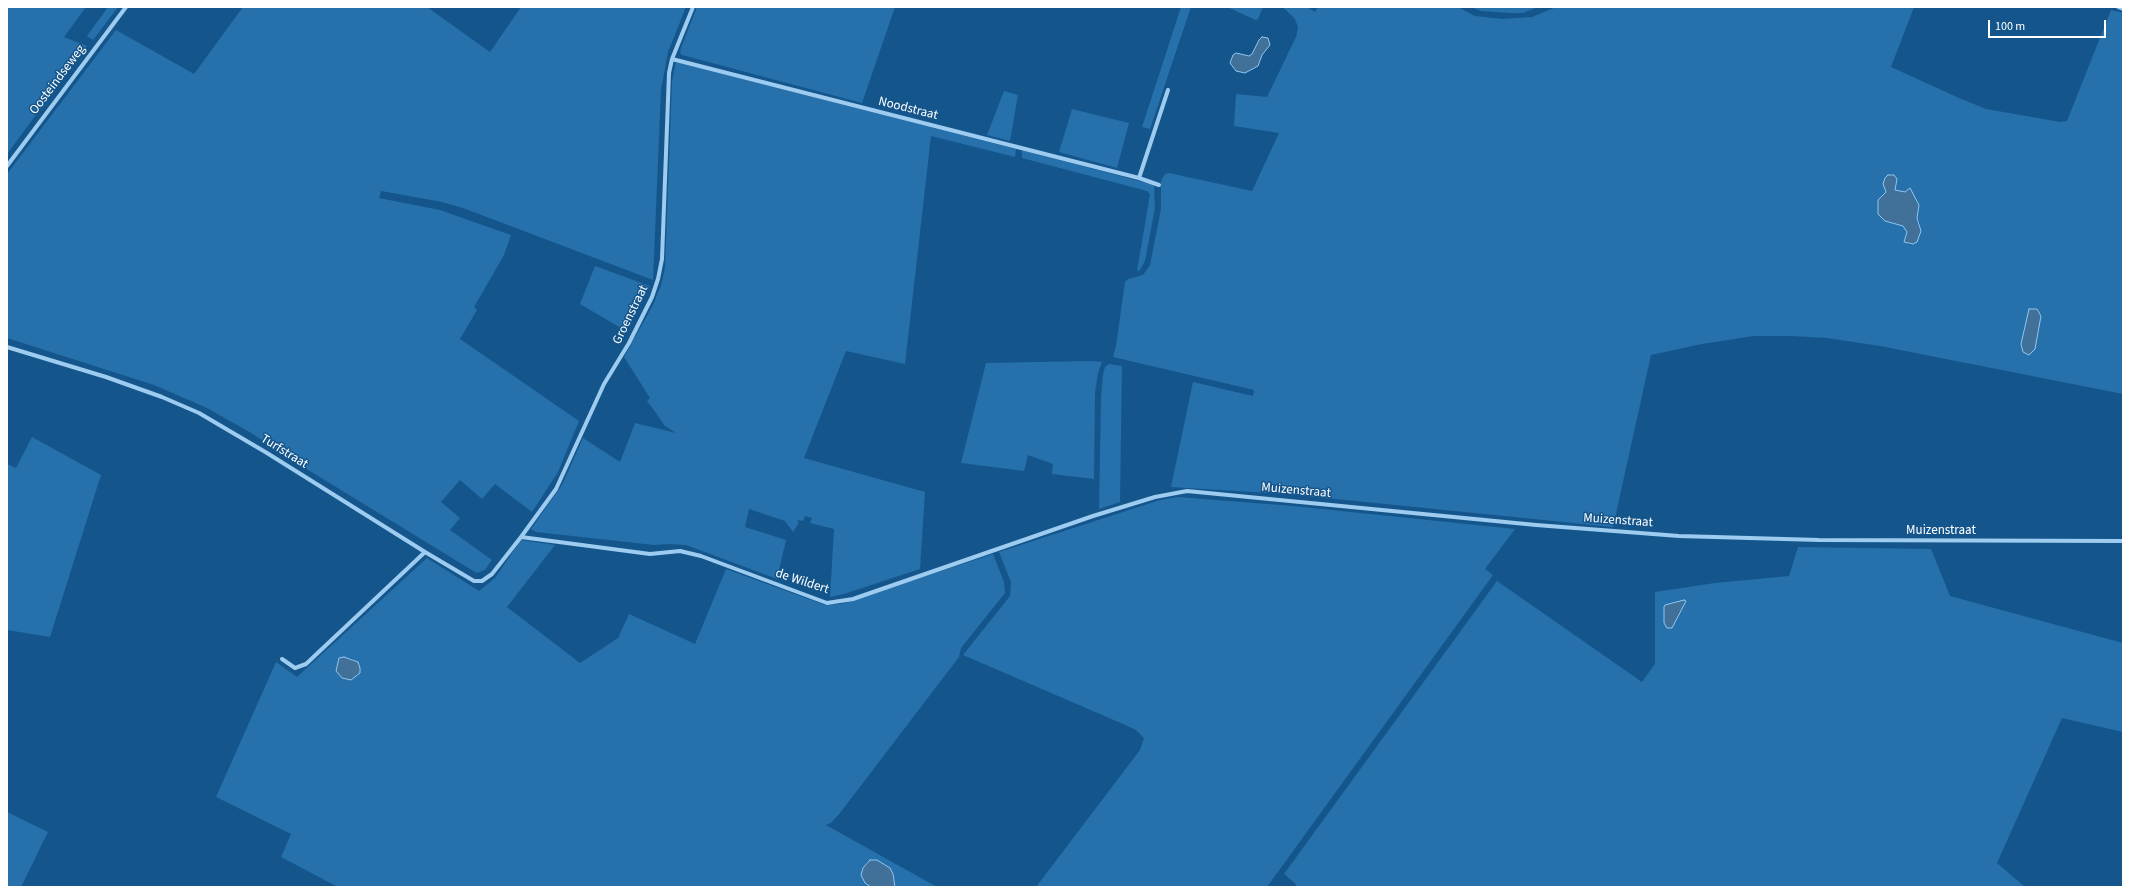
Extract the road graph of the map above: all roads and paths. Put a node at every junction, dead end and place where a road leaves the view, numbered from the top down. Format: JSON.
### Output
{"nodes":[{"id":1,"x":126,"y":7,"type":"edge"},
{"id":2,"x":693,"y":7,"type":"edge"},
{"id":3,"x":2118,"y":7,"type":"edge"},
{"id":4,"x":2123,"y":9,"type":"edge"},
{"id":5,"x":672,"y":59,"type":"junction"},
{"id":6,"x":1168,"y":90,"type":"dead end"},
{"id":7,"x":7,"y":166,"type":"edge"},
{"id":8,"x":1139,"y":178,"type":"junction"},
{"id":9,"x":1159,"y":185,"type":"dead end"},
{"id":10,"x":7,"y":347,"type":"edge"},
{"id":11,"x":1116,"y":510,"type":"joint"},
{"id":12,"x":521,"y":537,"type":"junction"},
{"id":13,"x":2123,"y":541,"type":"edge"},
{"id":14,"x":425,"y":552,"type":"junction"},
{"id":15,"x":282,"y":659,"type":"dead end"}],
"edges":[{"from":1,"to":7,"type":"street","name":"Oosteindseweg"},
{"from":2,"to":5,"type":"street","name":"Groenstraat"},
{"from":3,"to":4,"type":"street"},
{"from":5,"to":8,"type":"street","name":"Noodstraat"},
{"from":5,"to":12,"type":"street","name":"Groenstraat"},
{"from":6,"to":8,"type":"street"},
{"from":8,"to":9,"type":"street","name":"Noodstraat"},
{"from":10,"to":14,"type":"street","name":"Turfstraat"},
{"from":11,"to":12,"type":"street","name":"de Wildert"},
{"from":11,"to":13,"type":"street","name":"Muizenstraat"},
{"from":12,"to":14,"type":"street","name":"Turfstraat"},
{"from":14,"to":15,"type":"street"}]}
